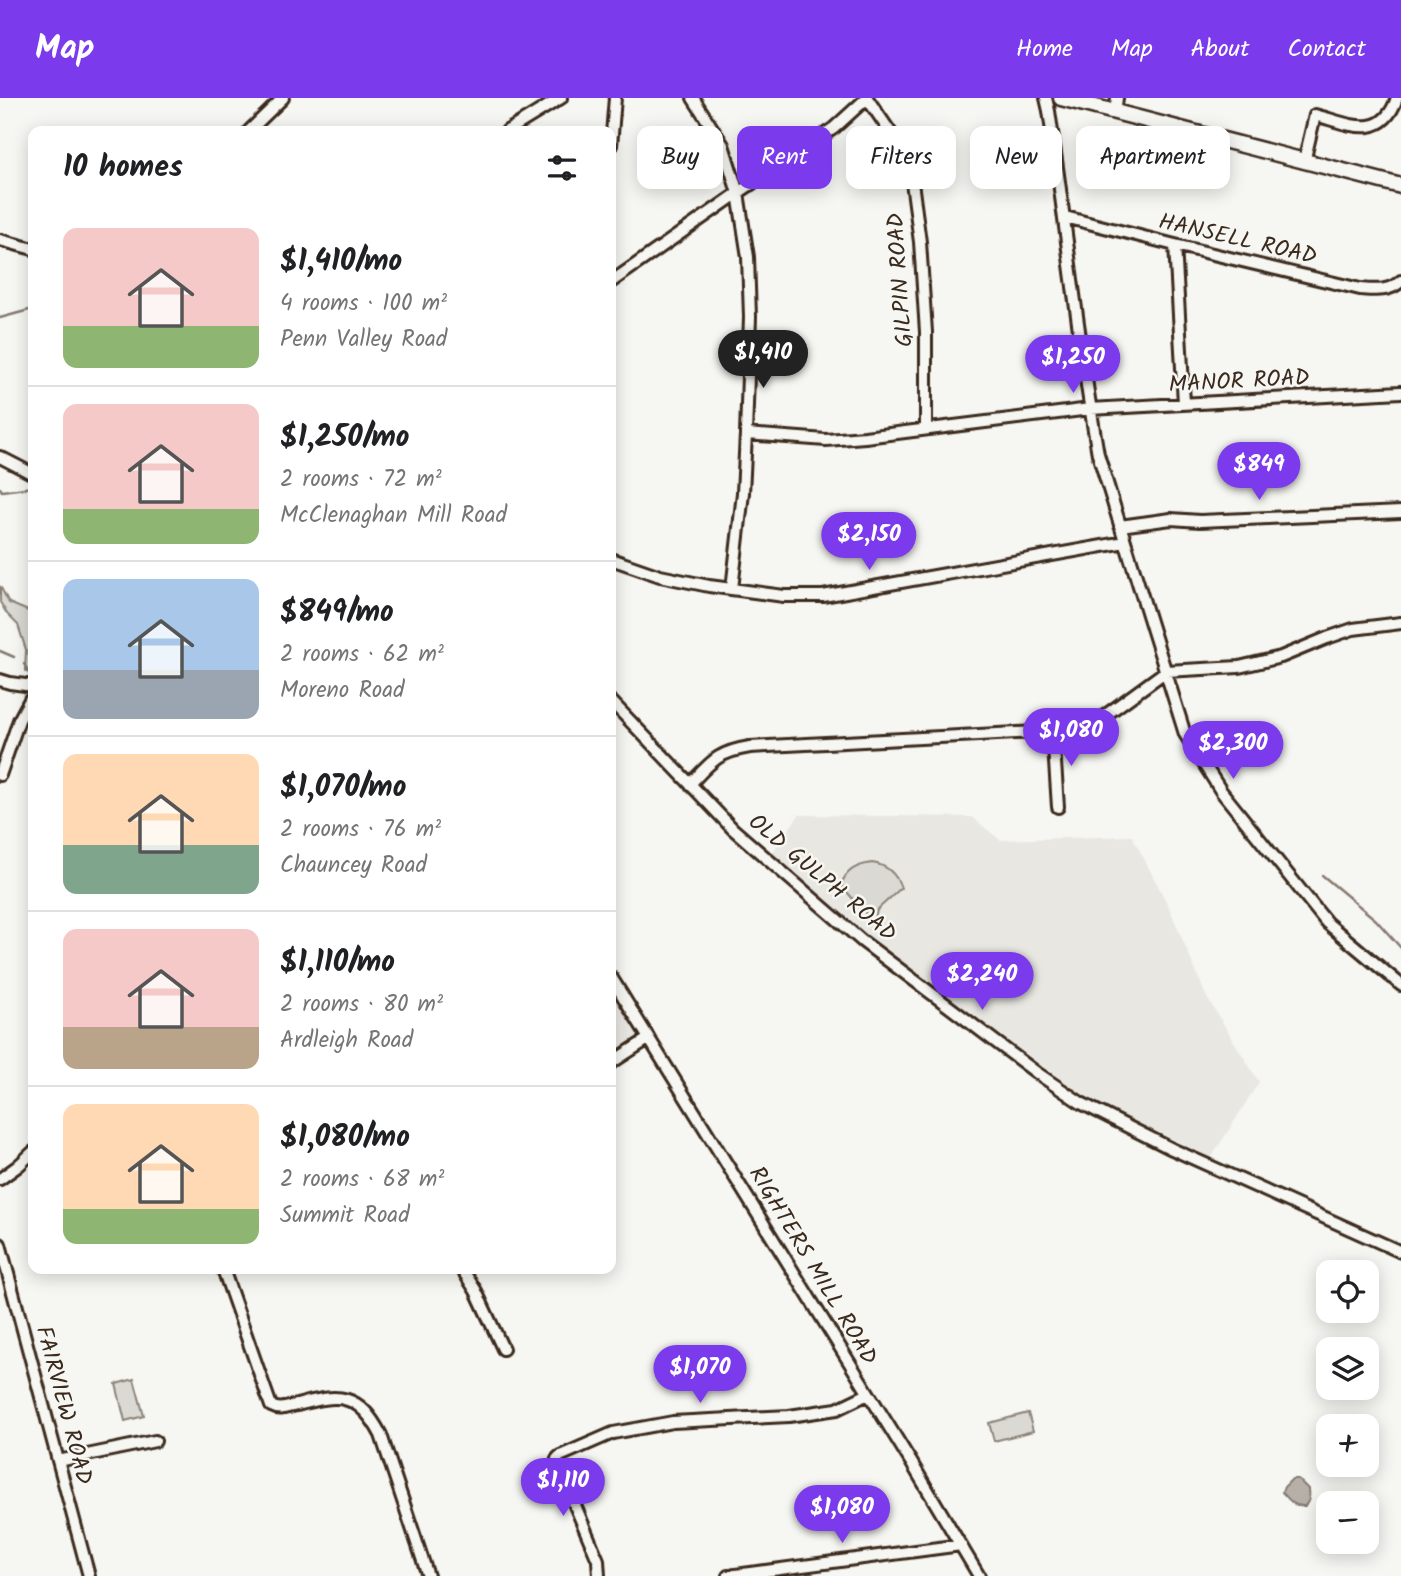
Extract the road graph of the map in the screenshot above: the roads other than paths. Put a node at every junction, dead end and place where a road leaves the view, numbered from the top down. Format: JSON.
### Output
{"nodes":[{"id":1,"x":283,"y":98,"type":"edge"},
{"id":2,"x":561,"y":98,"type":"edge"},
{"id":3,"x":615,"y":98,"type":"edge"},
{"id":4,"x":692,"y":98,"type":"edge"},
{"id":5,"x":867,"y":98,"type":"edge"},
{"id":6,"x":1046,"y":98,"type":"edge"},
{"id":7,"x":1061,"y":98,"type":"edge"},
{"id":8,"x":1397,"y":98,"type":"edge"},
{"id":9,"x":1308,"y":103,"type":"dead end"},
{"id":10,"x":1116,"y":105,"type":"edge"},
{"id":11,"x":1315,"y":115,"type":"junction"},
{"id":12,"x":254,"y":126,"type":"edge"},
{"id":13,"x":516,"y":126,"type":"edge"},
{"id":14,"x":613,"y":126,"type":"edge"},
{"id":15,"x":1304,"y":162,"type":"junction"},
{"id":16,"x":1401,"y":186,"type":"edge"},
{"id":17,"x":738,"y":193,"type":"junction"},
{"id":18,"x":1065,"y":217,"type":"junction"},
{"id":19,"x":0,"y":240,"type":"edge"},
{"id":20,"x":1175,"y":245,"type":"junction"},
{"id":21,"x":28,"y":248,"type":"edge"},
{"id":22,"x":616,"y":278,"type":"edge"},
{"id":23,"x":1401,"y":281,"type":"edge"},
{"id":24,"x":1401,"y":392,"type":"edge"},
{"id":25,"x":1184,"y":403,"type":"junction"},
{"id":26,"x":1090,"y":409,"type":"junction"},
{"id":27,"x":926,"y":429,"type":"junction"},
{"id":28,"x":746,"y":434,"type":"junction"},
{"id":29,"x":0,"y":457,"type":"edge"},
{"id":30,"x":28,"y":471,"type":"edge"},
{"id":31,"x":1401,"y":512,"type":"edge"},
{"id":32,"x":1120,"y":527,"type":"junction"},
{"id":33,"x":1125,"y":542,"type":"junction"},
{"id":34,"x":616,"y":561,"type":"edge"},
{"id":35,"x":732,"y":589,"type":"junction"},
{"id":36,"x":1401,"y":623,"type":"edge"},
{"id":37,"x":1166,"y":671,"type":"junction"},
{"id":38,"x":0,"y":680,"type":"edge"},
{"id":39,"x":20,"y":685,"type":"junction"},
{"id":40,"x":28,"y":686,"type":"edge"},
{"id":41,"x":28,"y":702,"type":"edge"},
{"id":42,"x":616,"y":706,"type":"edge"},
{"id":43,"x":24,"y":709,"type":"junction"},
{"id":44,"x":1053,"y":732,"type":"junction"},
{"id":45,"x":0,"y":775,"type":"edge"},
{"id":46,"x":690,"y":784,"type":"junction"},
{"id":47,"x":1058,"y":807,"type":"dead end"},
{"id":48,"x":616,"y":985,"type":"edge"},
{"id":49,"x":1401,"y":985,"type":"edge"},
{"id":50,"x":648,"y":1039,"type":"junction"},
{"id":51,"x":616,"y":1060,"type":"edge"},
{"id":52,"x":28,"y":1157,"type":"edge"},
{"id":53,"x":0,"y":1179,"type":"edge"},
{"id":54,"x":0,"y":1244,"type":"edge"},
{"id":55,"x":1401,"y":1252,"type":"edge"},
{"id":56,"x":225,"y":1274,"type":"edge"},
{"id":57,"x":465,"y":1274,"type":"edge"},
{"id":58,"x":503,"y":1349,"type":"dead end"},
{"id":59,"x":869,"y":1394,"type":"junction"},
{"id":60,"x":155,"y":1441,"type":"dead end"},
{"id":61,"x":58,"y":1461,"type":"junction"},
{"id":62,"x":961,"y":1545,"type":"junction"},
{"id":63,"x":89,"y":1576,"type":"edge"},
{"id":64,"x":428,"y":1576,"type":"edge"},
{"id":65,"x":599,"y":1576,"type":"edge"},
{"id":66,"x":728,"y":1576,"type":"edge"},
{"id":67,"x":979,"y":1576,"type":"edge"}],
"edges":[{"from":1,"to":12,"type":"street"},
{"from":2,"to":13,"type":"street"},
{"from":3,"to":14,"type":"street"},
{"from":4,"to":17,"type":"street"},
{"from":5,"to":17,"type":"street"},
{"from":5,"to":27,"type":"street","name":"GILPIN ROAD"},
{"from":6,"to":18,"type":"street"},
{"from":7,"to":10,"type":"main road"},
{"from":8,"to":11,"type":"street"},
{"from":9,"to":11,"type":"street"},
{"from":10,"to":15,"type":"main road"},
{"from":11,"to":15,"type":"street"},
{"from":15,"to":16,"type":"main road"},
{"from":17,"to":22,"type":"street"},
{"from":17,"to":28,"type":"street"},
{"from":18,"to":20,"type":"street","name":"HANSELL ROAD"},
{"from":18,"to":26,"type":"street"},
{"from":19,"to":21,"type":"street"},
{"from":20,"to":23,"type":"street","name":"HANSELL ROAD"},
{"from":20,"to":25,"type":"street"},
{"from":24,"to":25,"type":"street","name":"MANOR ROAD"},
{"from":25,"to":26,"type":"street","name":"MANOR ROAD"},
{"from":26,"to":27,"type":"street","name":"MANOR ROAD"},
{"from":26,"to":32,"type":"street"},
{"from":27,"to":28,"type":"street","name":"MANOR ROAD"},
{"from":28,"to":35,"type":"street"},
{"from":29,"to":30,"type":"street"},
{"from":31,"to":32,"type":"street"},
{"from":32,"to":33,"type":"street"},
{"from":33,"to":35,"type":"street"},
{"from":33,"to":37,"type":"street"},
{"from":34,"to":35,"type":"street"},
{"from":36,"to":37,"type":"street"},
{"from":37,"to":44,"type":"street"},
{"from":37,"to":49,"type":"street"},
{"from":38,"to":39,"type":"street"},
{"from":39,"to":40,"type":"street"},
{"from":39,"to":43,"type":"street"},
{"from":41,"to":43,"type":"street"},
{"from":42,"to":46,"type":"street","name":"OLD GULPH ROAD"},
{"from":43,"to":45,"type":"street"},
{"from":44,"to":46,"type":"street"},
{"from":44,"to":47,"type":"street"},
{"from":46,"to":55,"type":"street","name":"OLD GULPH ROAD"},
{"from":48,"to":50,"type":"street","name":"RIGHTERS MILL ROAD"},
{"from":50,"to":51,"type":"street"},
{"from":50,"to":59,"type":"street","name":"RIGHTERS MILL ROAD"},
{"from":52,"to":53,"type":"street"},
{"from":54,"to":61,"type":"street","name":"FAIRVIEW ROAD"},
{"from":56,"to":64,"type":"street"},
{"from":57,"to":58,"type":"street"},
{"from":59,"to":62,"type":"street","name":"RIGHTERS MILL ROAD"},
{"from":59,"to":65,"type":"street"},
{"from":60,"to":61,"type":"street"},
{"from":61,"to":63,"type":"street","name":"FAIRVIEW ROAD"},
{"from":62,"to":66,"type":"street"},
{"from":62,"to":67,"type":"street","name":"RIGHTERS MILL ROAD"}]}
